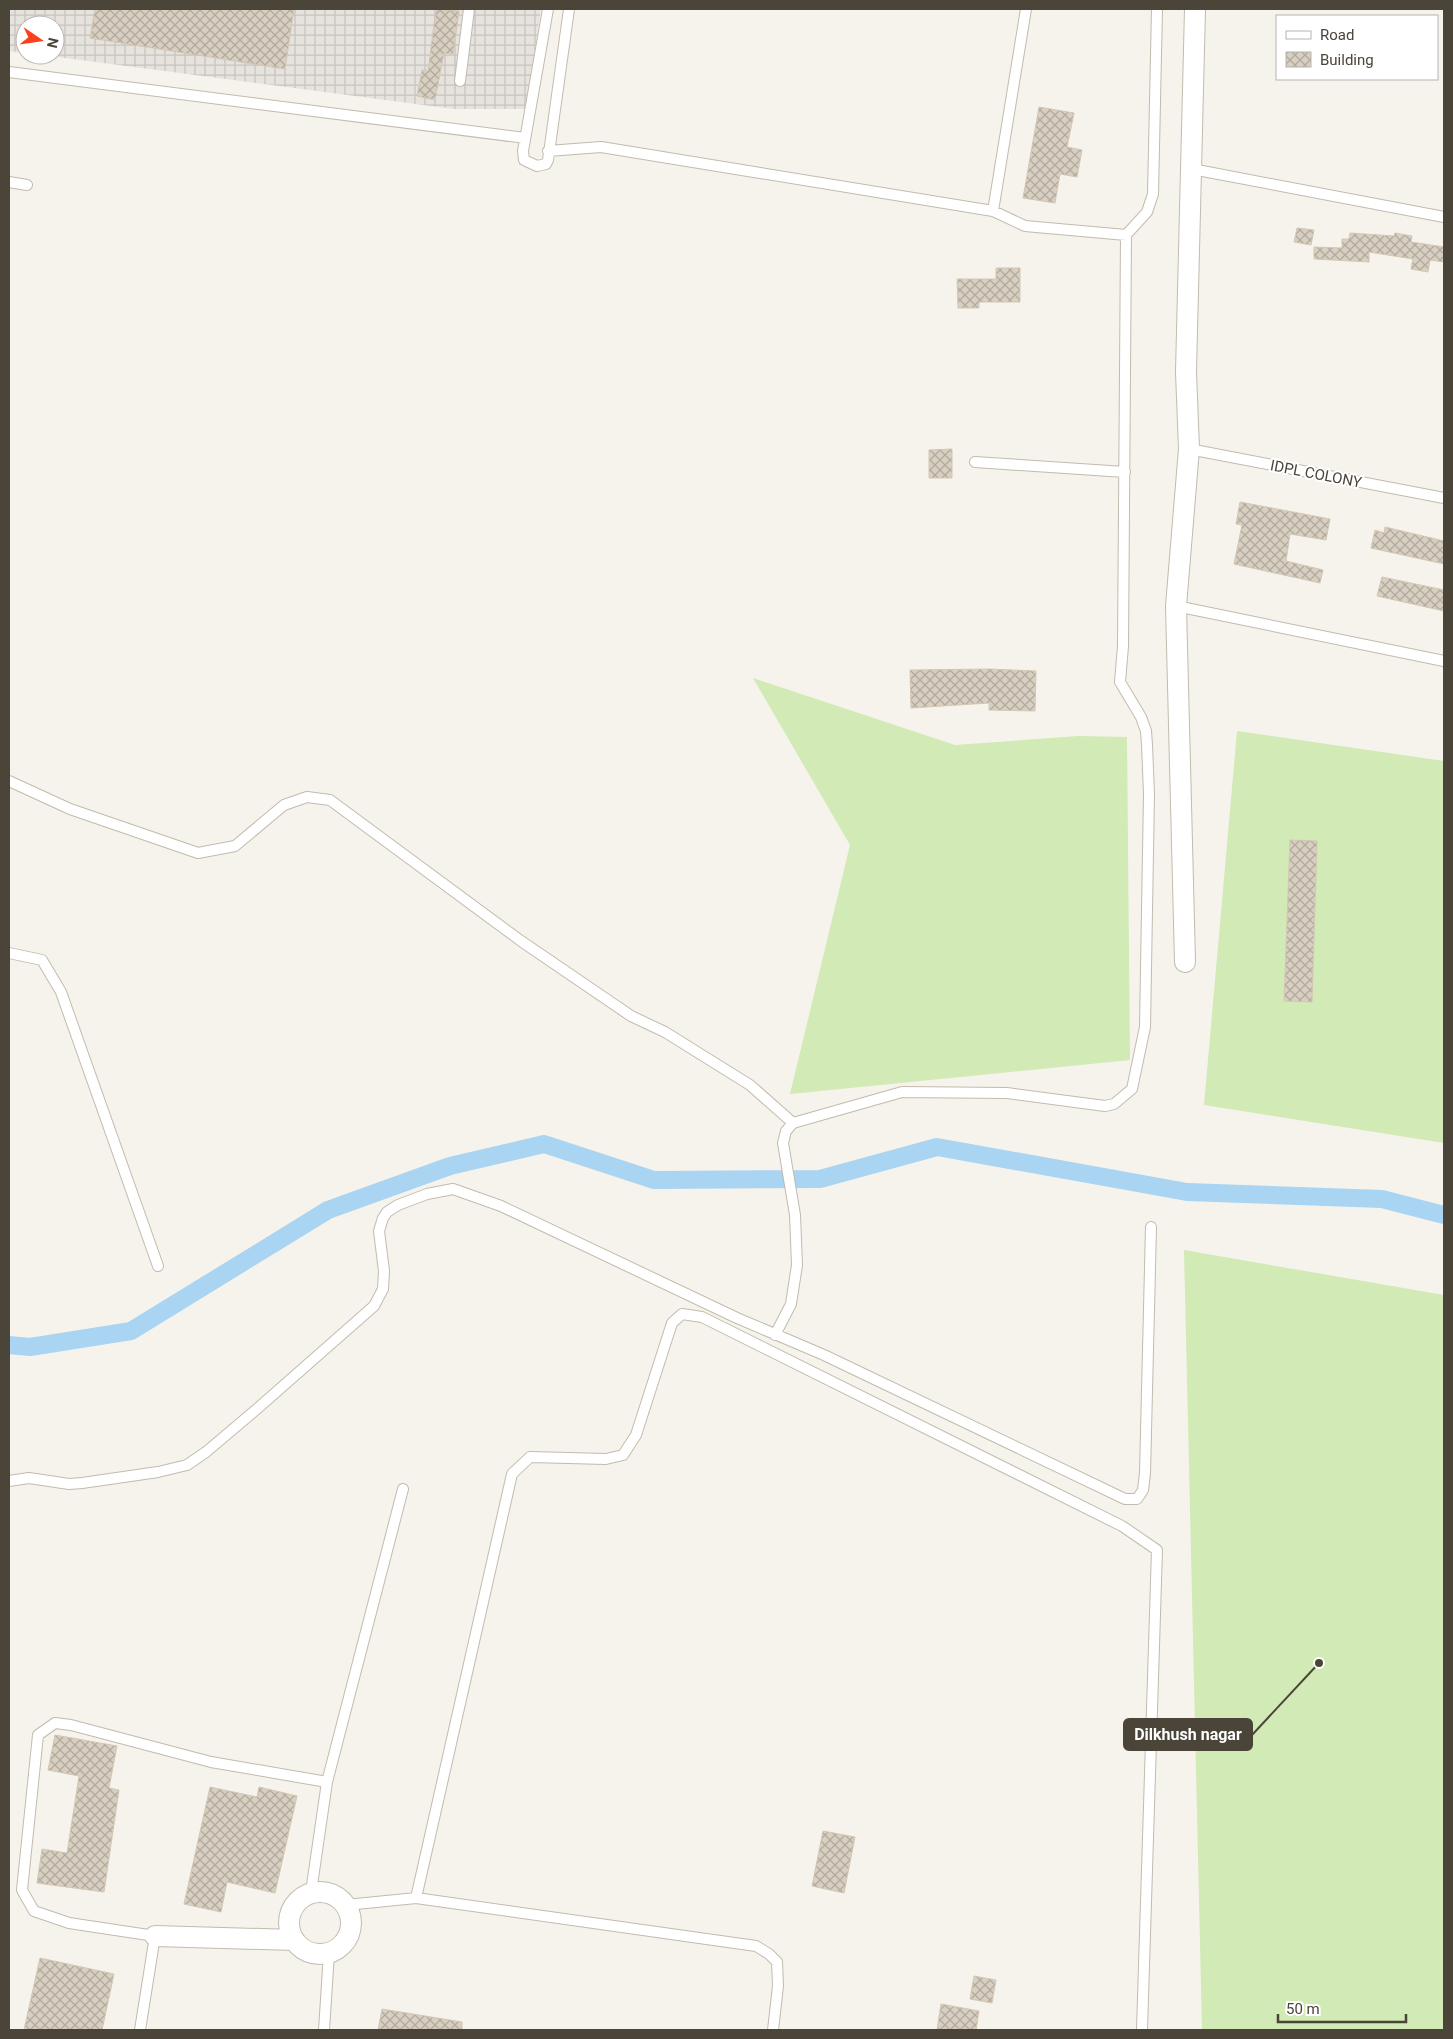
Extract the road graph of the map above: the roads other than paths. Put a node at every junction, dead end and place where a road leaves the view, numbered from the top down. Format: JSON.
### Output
{"nodes":[{"id":1,"x":469,"y":9,"type":"edge"},
{"id":2,"x":548,"y":9,"type":"edge"},
{"id":3,"x":569,"y":9,"type":"edge"},
{"id":4,"x":1026,"y":9,"type":"edge"},
{"id":5,"x":1157,"y":9,"type":"edge"},
{"id":6,"x":1195,"y":9,"type":"edge"},
{"id":7,"x":9,"y":72,"type":"edge"},
{"id":8,"x":460,"y":81,"type":"dead end"},
{"id":9,"x":525,"y":138,"type":"junction"},
{"id":10,"x":548,"y":151,"type":"junction"},
{"id":11,"x":1192,"y":169,"type":"junction"},
{"id":12,"x":9,"y":182,"type":"edge"},
{"id":13,"x":28,"y":185,"type":"dead end"},
{"id":14,"x":993,"y":211,"type":"junction"},
{"id":15,"x":1444,"y":217,"type":"edge"},
{"id":16,"x":1126,"y":235,"type":"junction"},
{"id":17,"x":1188,"y":449,"type":"junction"},
{"id":18,"x":976,"y":462,"type":"dead end"},
{"id":19,"x":1125,"y":472,"type":"junction"},
{"id":20,"x":1444,"y":498,"type":"edge"},
{"id":21,"x":1176,"y":606,"type":"junction"},
{"id":22,"x":1444,"y":661,"type":"edge"},
{"id":23,"x":9,"y":781,"type":"edge"},
{"id":24,"x":9,"y":953,"type":"edge"},
{"id":25,"x":1185,"y":962,"type":"dead end"},
{"id":26,"x":793,"y":1123,"type":"junction"},
{"id":27,"x":1151,"y":1227,"type":"dead end"},
{"id":28,"x":158,"y":1266,"type":"dead end"},
{"id":29,"x":775,"y":1335,"type":"junction"},
{"id":30,"x":9,"y":1481,"type":"edge"},
{"id":31,"x":403,"y":1489,"type":"dead end"},
{"id":32,"x":326,"y":1782,"type":"junction"},
{"id":33,"x":311,"y":1892,"type":"junction"},
{"id":34,"x":416,"y":1898,"type":"junction"},
{"id":35,"x":346,"y":1905,"type":"junction"},
{"id":36,"x":155,"y":1936,"type":"junction"},
{"id":37,"x":294,"y":1940,"type":"junction"},
{"id":38,"x":329,"y":1953,"type":"junction"},
{"id":39,"x":140,"y":2030,"type":"edge"},
{"id":40,"x":324,"y":2030,"type":"edge"},
{"id":41,"x":773,"y":2030,"type":"edge"},
{"id":42,"x":1142,"y":2030,"type":"edge"}],
"edges":[{"from":1,"to":8,"type":"lane"},
{"from":2,"to":9,"type":"lane"},
{"from":3,"to":10,"type":"lane"},
{"from":4,"to":14,"type":"lane"},
{"from":5,"to":16,"type":"lane"},
{"from":6,"to":11,"type":"street"},
{"from":7,"to":9,"type":"lane"},
{"from":9,"to":10,"type":"lane"},
{"from":10,"to":14,"type":"lane"},
{"from":11,"to":15,"type":"lane"},
{"from":11,"to":17,"type":"street"},
{"from":12,"to":13,"type":"lane"},
{"from":14,"to":16,"type":"lane"},
{"from":16,"to":19,"type":"lane"},
{"from":17,"to":20,"type":"lane","name":"IDPL COLONY"},
{"from":17,"to":21,"type":"street"},
{"from":18,"to":19,"type":"lane"},
{"from":19,"to":26,"type":"lane"},
{"from":21,"to":22,"type":"lane"},
{"from":21,"to":25,"type":"street"},
{"from":23,"to":26,"type":"lane"},
{"from":24,"to":28,"type":"lane"},
{"from":26,"to":29,"type":"lane"},
{"from":27,"to":29,"type":"lane"},
{"from":29,"to":30,"type":"lane"},
{"from":31,"to":32,"type":"lane"},
{"from":32,"to":33,"type":"lane"},
{"from":32,"to":36,"type":"lane"},
{"from":33,"to":35,"type":"street"},
{"from":33,"to":37,"type":"street"},
{"from":34,"to":35,"type":"lane"},
{"from":34,"to":41,"type":"lane"},
{"from":34,"to":42,"type":"lane"},
{"from":35,"to":38,"type":"street"},
{"from":36,"to":37,"type":"street"},
{"from":36,"to":39,"type":"lane"},
{"from":37,"to":38,"type":"street"},
{"from":38,"to":40,"type":"lane"}]}
